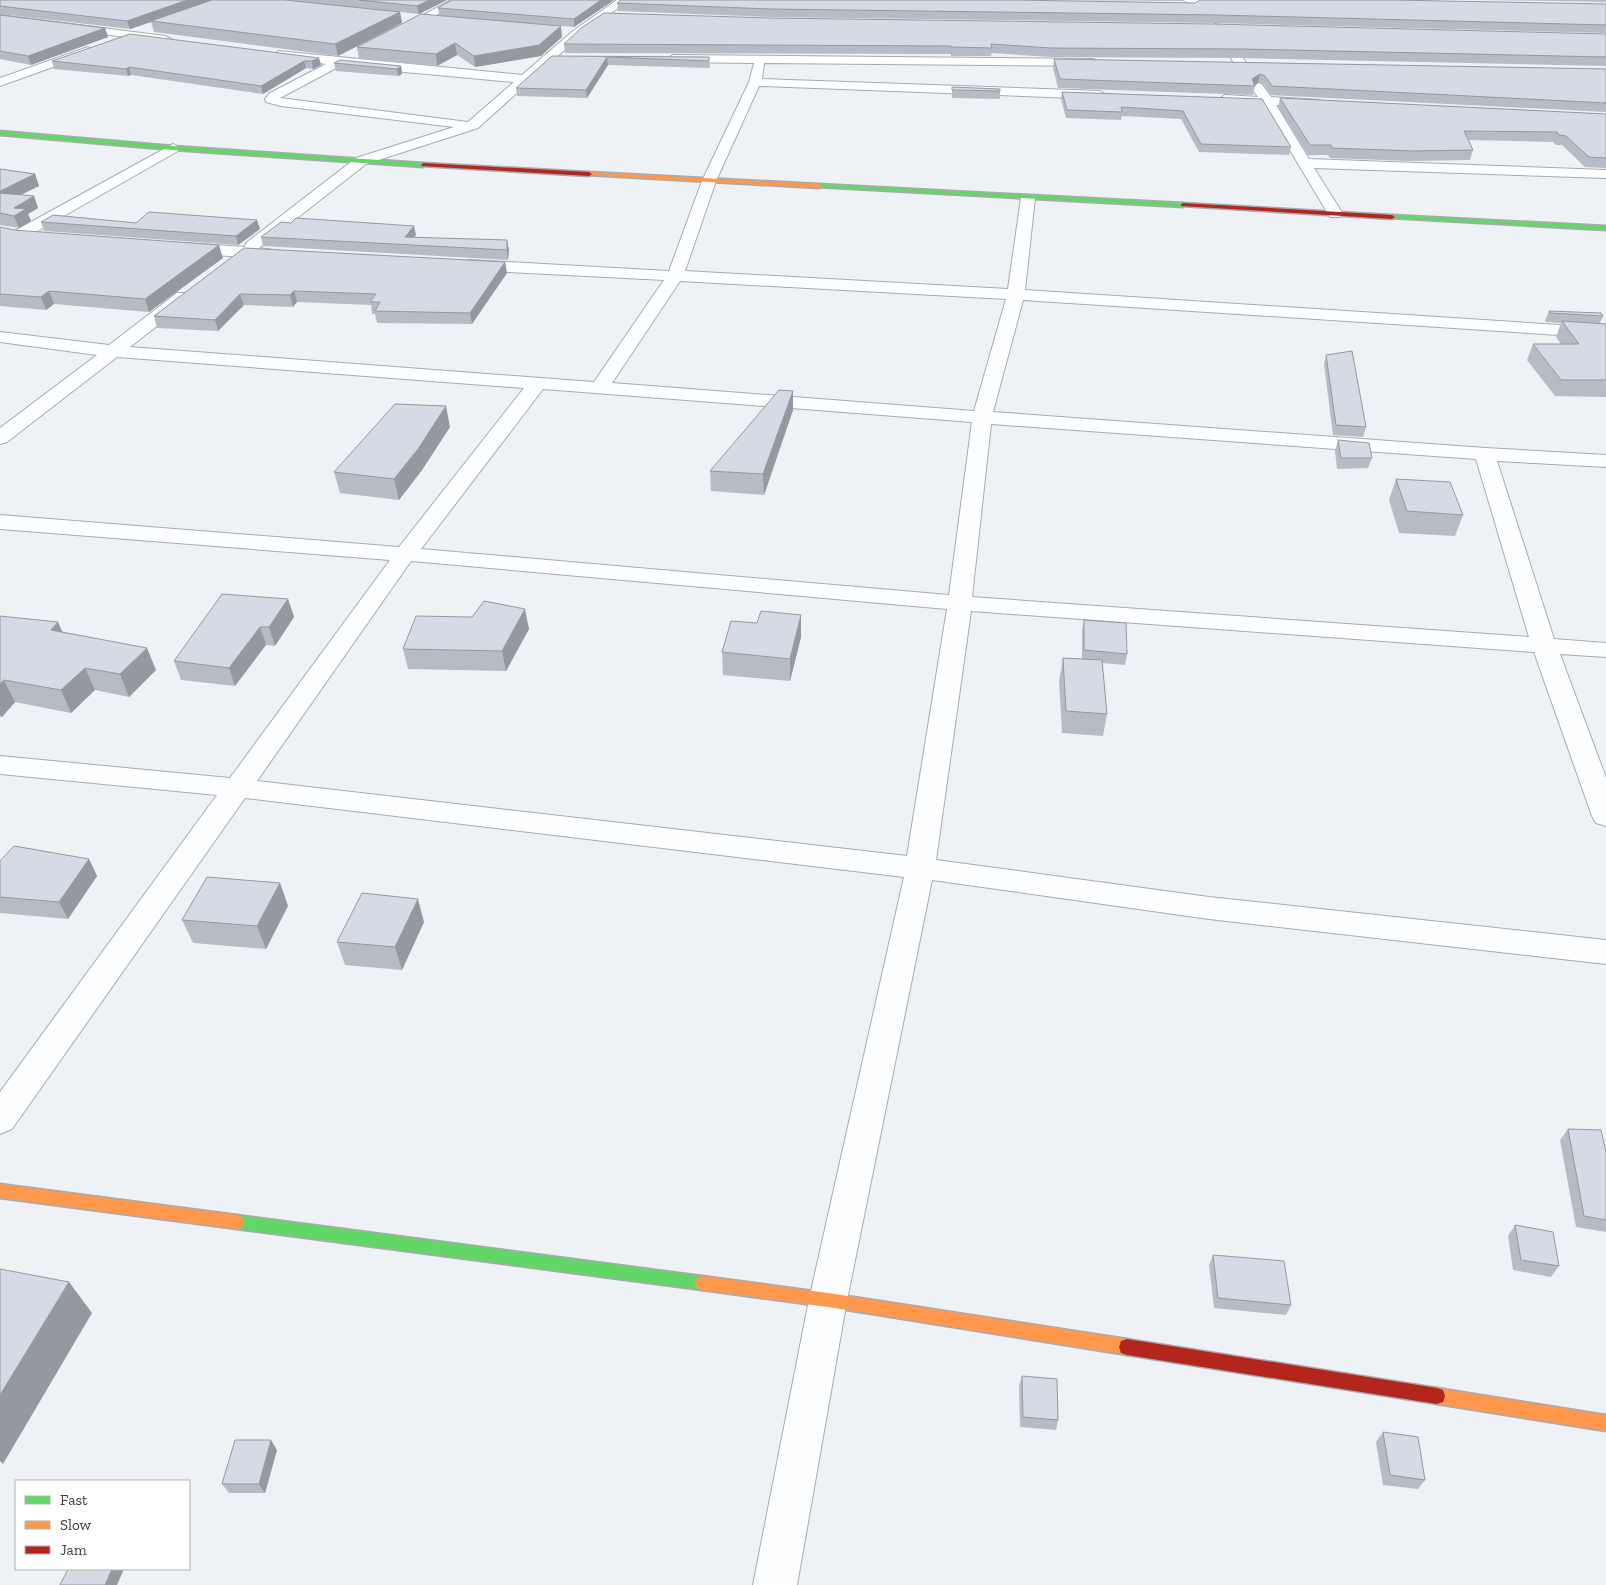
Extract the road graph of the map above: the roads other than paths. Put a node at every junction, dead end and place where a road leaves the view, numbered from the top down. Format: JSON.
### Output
{"nodes":[{"id":1,"x":459,"y":0,"type":"edge"},
{"id":2,"x":624,"y":0,"type":"edge"},
{"id":3,"x":1246,"y":2,"type":"edge"},
{"id":4,"x":1174,"y":6,"type":"edge"},
{"id":5,"x":601,"y":16,"type":"junction"},
{"id":6,"x":1204,"y":16,"type":"edge"},
{"id":7,"x":620,"y":17,"type":"edge"},
{"id":8,"x":0,"y":18,"type":"edge"},
{"id":9,"x":401,"y":18,"type":"edge"},
{"id":10,"x":421,"y":20,"type":"junction"},
{"id":11,"x":441,"y":21,"type":"edge"},
{"id":12,"x":160,"y":25,"type":"edge"},
{"id":13,"x":558,"y":31,"type":"edge"},
{"id":14,"x":577,"y":33,"type":"junction"},
{"id":15,"x":134,"y":35,"type":"junction"},
{"id":16,"x":388,"y":36,"type":"edge"},
{"id":17,"x":173,"y":40,"type":"edge"},
{"id":18,"x":363,"y":49,"type":"edge"},
{"id":19,"x":270,"y":53,"type":"edge"},
{"id":20,"x":762,"y":55,"type":"junction"},
{"id":21,"x":548,"y":58,"type":"junction"},
{"id":22,"x":567,"y":58,"type":"edge"},
{"id":23,"x":664,"y":59,"type":"edge"},
{"id":24,"x":339,"y":62,"type":"junction"},
{"id":25,"x":1100,"y":63,"type":"edge"},
{"id":26,"x":1235,"y":64,"type":"junction"},
{"id":27,"x":1260,"y":65,"type":"edge"},
{"id":28,"x":0,"y":73,"type":"edge"},
{"id":29,"x":19,"y":76,"type":"junction"},
{"id":30,"x":524,"y":79,"type":"junction"},
{"id":31,"x":0,"y":82,"type":"edge"},
{"id":32,"x":755,"y":82,"type":"junction"},
{"id":33,"x":1110,"y":95,"type":"edge"},
{"id":34,"x":1208,"y":99,"type":"edge"},
{"id":35,"x":1267,"y":101,"type":"junction"},
{"id":36,"x":1327,"y":104,"type":"edge"},
{"id":37,"x":473,"y":125,"type":"junction"},
{"id":38,"x":0,"y":133,"type":"edge"},
{"id":39,"x":173,"y":148,"type":"junction"},
{"id":40,"x":361,"y":161,"type":"junction"},
{"id":41,"x":1303,"y":163,"type":"junction"},
{"id":42,"x":1606,"y":174,"type":"edge"},
{"id":43,"x":709,"y":181,"type":"junction"},
{"id":44,"x":1028,"y":198,"type":"junction"},
{"id":45,"x":1335,"y":214,"type":"junction"},
{"id":46,"x":1606,"y":228,"type":"edge"},
{"id":47,"x":0,"y":230,"type":"edge"},
{"id":48,"x":22,"y":235,"type":"junction"},
{"id":49,"x":51,"y":237,"type":"edge"},
{"id":50,"x":0,"y":246,"type":"edge"},
{"id":51,"x":166,"y":246,"type":"edge"},
{"id":52,"x":243,"y":252,"type":"junction"},
{"id":53,"x":292,"y":255,"type":"edge"},
{"id":54,"x":449,"y":264,"type":"edge"},
{"id":55,"x":220,"y":270,"type":"edge"},
{"id":56,"x":675,"y":276,"type":"junction"},
{"id":57,"x":197,"y":287,"type":"edge"},
{"id":58,"x":1016,"y":294,"type":"junction"},
{"id":59,"x":1606,"y":333,"type":"edge"},
{"id":60,"x":0,"y":337,"type":"edge"},
{"id":61,"x":112,"y":351,"type":"junction"},
{"id":62,"x":538,"y":383,"type":"junction"},
{"id":63,"x":600,"y":387,"type":"junction"},
{"id":64,"x":982,"y":417,"type":"junction"},
{"id":65,"x":0,"y":438,"type":"edge"},
{"id":66,"x":1485,"y":454,"type":"junction"},
{"id":67,"x":1606,"y":461,"type":"edge"},
{"id":68,"x":0,"y":522,"type":"edge"},
{"id":69,"x":405,"y":554,"type":"junction"},
{"id":70,"x":960,"y":603,"type":"junction"},
{"id":71,"x":1544,"y":644,"type":"junction"},
{"id":72,"x":1606,"y":650,"type":"edge"},
{"id":73,"x":0,"y":765,"type":"edge"},
{"id":74,"x":239,"y":788,"type":"junction"},
{"id":75,"x":1606,"y":816,"type":"edge"},
{"id":76,"x":920,"y":868,"type":"junction"},
{"id":77,"x":1606,"y":952,"type":"edge"},
{"id":78,"x":0,"y":1119,"type":"edge"},
{"id":79,"x":0,"y":1191,"type":"edge"},
{"id":80,"x":828,"y":1300,"type":"junction"},
{"id":81,"x":1606,"y":1423,"type":"edge"},
{"id":82,"x":775,"y":1585,"type":"edge"}],
"edges":[{"from":1,"to":10,"type":"street"},
{"from":2,"to":5,"type":"street"},
{"from":3,"to":6,"type":"street"},
{"from":4,"to":6,"type":"street"},
{"from":5,"to":7,"type":"street"},
{"from":5,"to":14,"type":"street"},
{"from":6,"to":26,"type":"street"},
{"from":8,"to":15,"type":"street"},
{"from":9,"to":10,"type":"street"},
{"from":10,"to":11,"type":"street"},
{"from":10,"to":16,"type":"street"},
{"from":12,"to":15,"type":"street"},
{"from":13,"to":14,"type":"street"},
{"from":14,"to":21,"type":"street"},
{"from":15,"to":17,"type":"street"},
{"from":15,"to":29,"type":"street"},
{"from":18,"to":24,"type":"street"},
{"from":19,"to":24,"type":"street"},
{"from":20,"to":23,"type":"street"},
{"from":20,"to":25,"type":"street"},
{"from":20,"to":32,"type":"street"},
{"from":21,"to":22,"type":"street"},
{"from":21,"to":30,"type":"street"},
{"from":24,"to":30,"type":"street"},
{"from":24,"to":37,"type":"street"},
{"from":26,"to":27,"type":"street"},
{"from":26,"to":35,"type":"street"},
{"from":28,"to":29,"type":"street"},
{"from":29,"to":31,"type":"street"},
{"from":30,"to":37,"type":"street"},
{"from":32,"to":33,"type":"street"},
{"from":32,"to":43,"type":"street"},
{"from":34,"to":35,"type":"street"},
{"from":35,"to":36,"type":"street"},
{"from":35,"to":41,"type":"street"},
{"from":37,"to":40,"type":"street"},
{"from":38,"to":39,"type":"street"},
{"from":39,"to":40,"type":"street"},
{"from":39,"to":48,"type":"street"},
{"from":40,"to":43,"type":"street"},
{"from":40,"to":52,"type":"street"},
{"from":41,"to":42,"type":"street"},
{"from":41,"to":45,"type":"street"},
{"from":43,"to":44,"type":"street"},
{"from":43,"to":56,"type":"street"},
{"from":44,"to":45,"type":"street"},
{"from":44,"to":58,"type":"street"},
{"from":45,"to":46,"type":"street"},
{"from":47,"to":48,"type":"street"},
{"from":48,"to":49,"type":"street"},
{"from":48,"to":50,"type":"street"},
{"from":51,"to":52,"type":"street"},
{"from":52,"to":53,"type":"street"},
{"from":52,"to":55,"type":"street"},
{"from":54,"to":56,"type":"street"},
{"from":56,"to":58,"type":"street"},
{"from":56,"to":63,"type":"street"},
{"from":57,"to":61,"type":"street"},
{"from":58,"to":59,"type":"street"},
{"from":58,"to":64,"type":"street"},
{"from":60,"to":61,"type":"street"},
{"from":61,"to":62,"type":"street"},
{"from":61,"to":65,"type":"street"},
{"from":62,"to":63,"type":"street"},
{"from":62,"to":69,"type":"street"},
{"from":63,"to":64,"type":"street"},
{"from":64,"to":66,"type":"street"},
{"from":64,"to":70,"type":"street"},
{"from":66,"to":67,"type":"street"},
{"from":66,"to":71,"type":"street"},
{"from":68,"to":69,"type":"street"},
{"from":69,"to":70,"type":"street"},
{"from":69,"to":74,"type":"street"},
{"from":70,"to":71,"type":"street"},
{"from":70,"to":76,"type":"street"},
{"from":71,"to":72,"type":"street"},
{"from":71,"to":75,"type":"street"},
{"from":73,"to":74,"type":"street"},
{"from":74,"to":76,"type":"street"},
{"from":74,"to":78,"type":"street"},
{"from":76,"to":77,"type":"street"},
{"from":76,"to":80,"type":"street"},
{"from":79,"to":80,"type":"street"},
{"from":80,"to":81,"type":"street"},
{"from":80,"to":82,"type":"street"}]}
